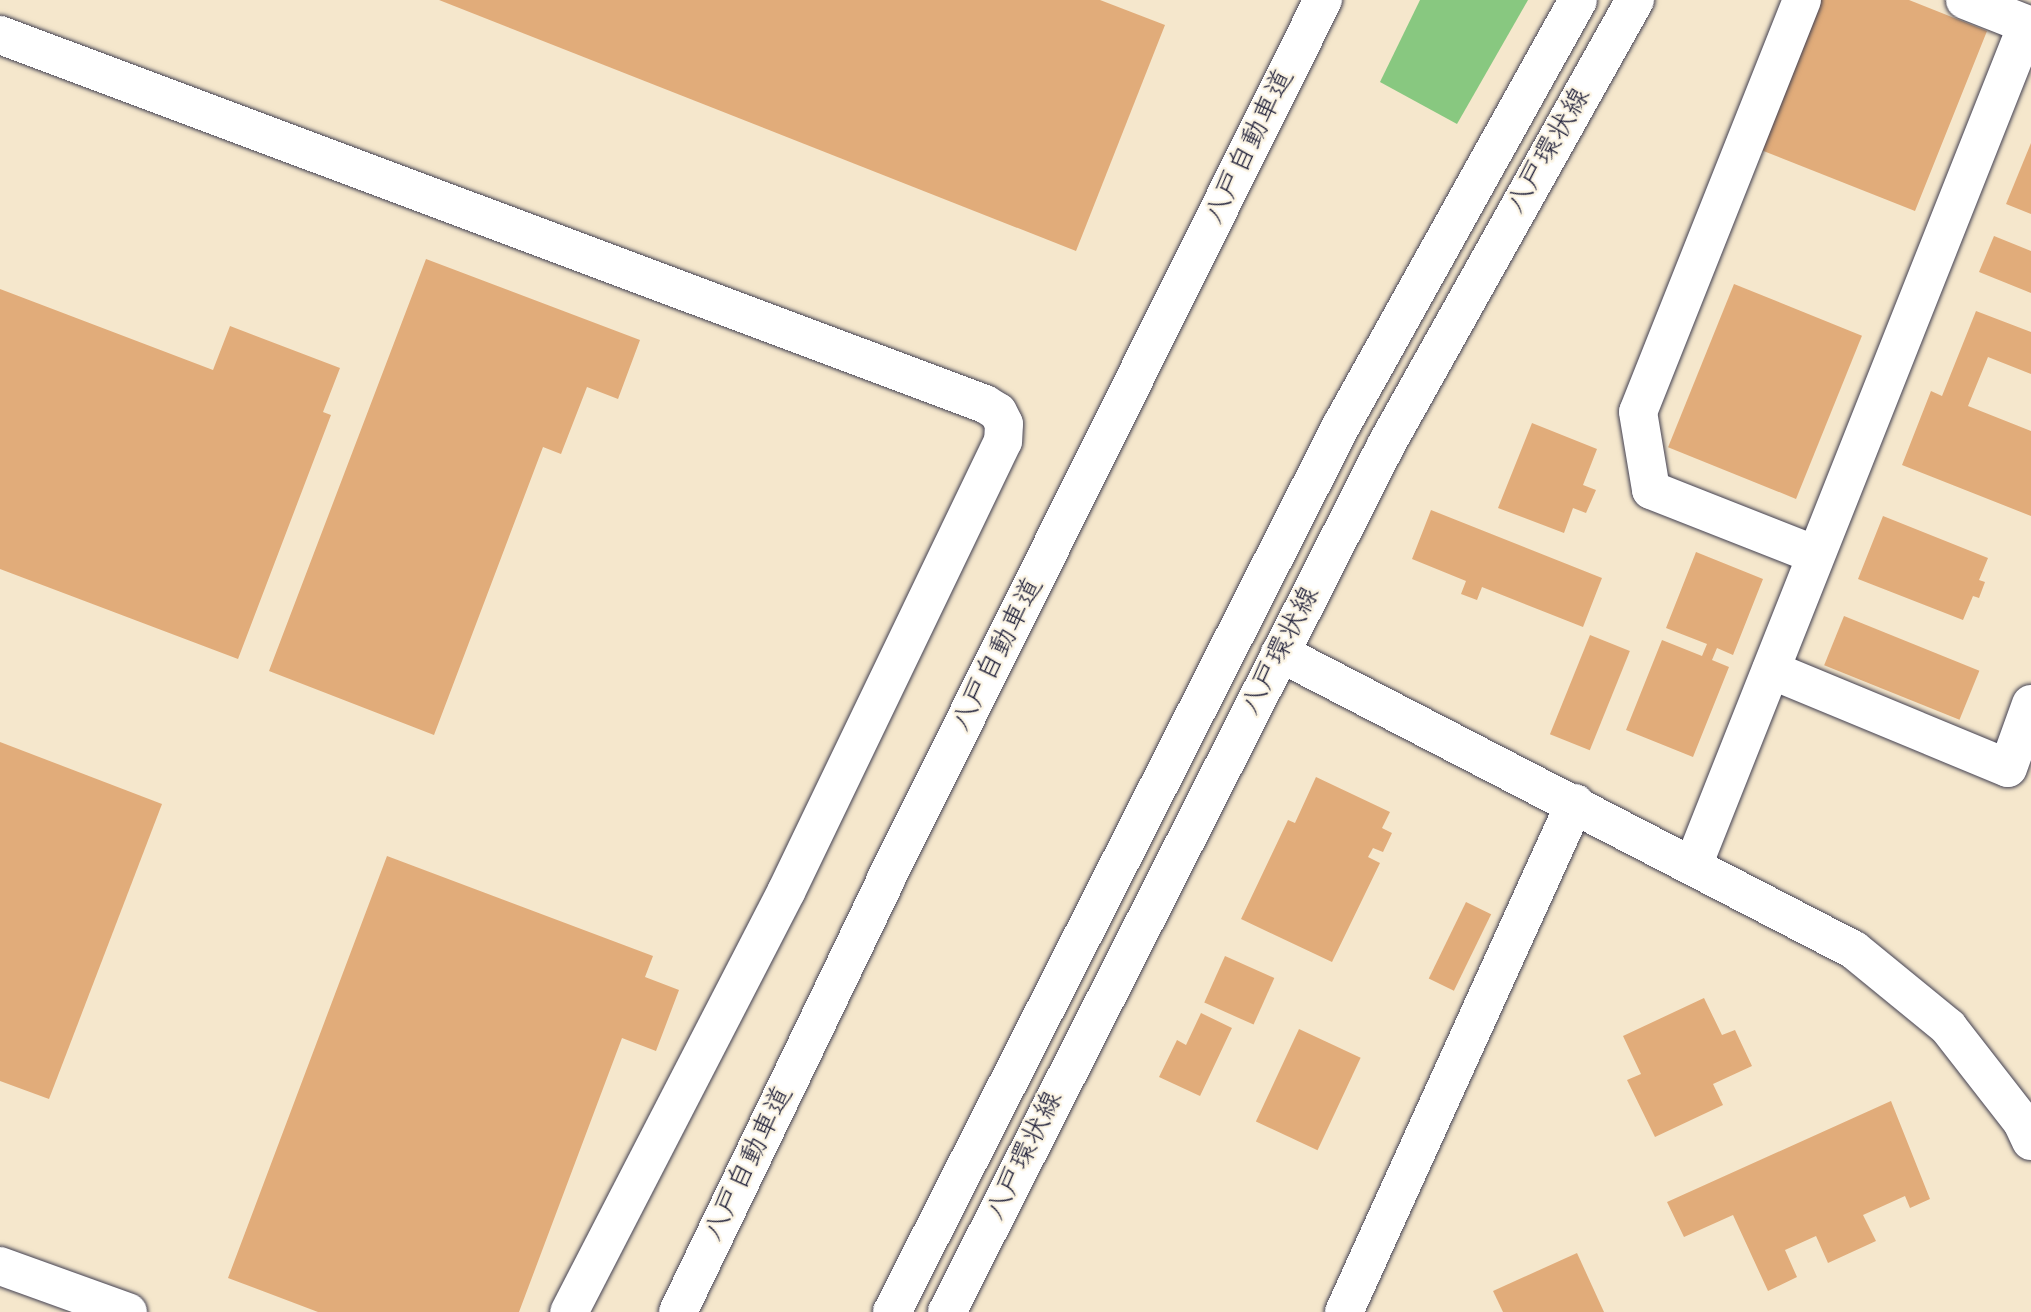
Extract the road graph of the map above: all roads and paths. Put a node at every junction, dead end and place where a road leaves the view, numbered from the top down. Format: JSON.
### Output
{"nodes":[{"id":1,"x":1323,"y":0,"type":"edge"},
{"id":2,"x":1578,"y":0,"type":"edge"},
{"id":3,"x":1635,"y":0,"type":"edge"},
{"id":4,"x":1802,"y":0,"type":"edge"},
{"id":5,"x":1965,"y":0,"type":"edge"},
{"id":6,"x":2029,"y":25,"type":"edge"},
{"id":7,"x":0,"y":35,"type":"edge"},
{"id":8,"x":1816,"y":555,"type":"junction"},
{"id":9,"x":1280,"y":653,"type":"junction"},
{"id":10,"x":1771,"y":670,"type":"junction"},
{"id":11,"x":2031,"y":704,"type":"edge"},
{"id":12,"x":1575,"y":803,"type":"junction"},
{"id":13,"x":1694,"y":863,"type":"junction"},
{"id":14,"x":2031,"y":1141,"type":"edge"},
{"id":15,"x":0,"y":1266,"type":"edge"},
{"id":16,"x":128,"y":1312,"type":"edge"},
{"id":17,"x":569,"y":1312,"type":"edge"},
{"id":18,"x":678,"y":1312,"type":"edge"},
{"id":19,"x":891,"y":1312,"type":"edge"},
{"id":20,"x":947,"y":1312,"type":"edge"},
{"id":21,"x":1344,"y":1312,"type":"edge"}],
"edges":[{"from":1,"to":18,"type":"main road","name":"八戸自動車道"},
{"from":2,"to":19,"type":"main road","name":"八戸環状線"},
{"from":3,"to":9,"type":"main road","name":"八戸環状線"},
{"from":4,"to":8,"type":"main road"},
{"from":5,"to":6,"type":"main road"},
{"from":6,"to":8,"type":"main road"},
{"from":7,"to":17,"type":"main road"},
{"from":8,"to":10,"type":"main road"},
{"from":9,"to":12,"type":"main road"},
{"from":9,"to":20,"type":"main road","name":"八戸環状線"},
{"from":10,"to":11,"type":"main road"},
{"from":10,"to":13,"type":"main road"},
{"from":12,"to":13,"type":"main road"},
{"from":12,"to":21,"type":"main road"},
{"from":13,"to":14,"type":"main road"},
{"from":15,"to":16,"type":"main road"}]}
